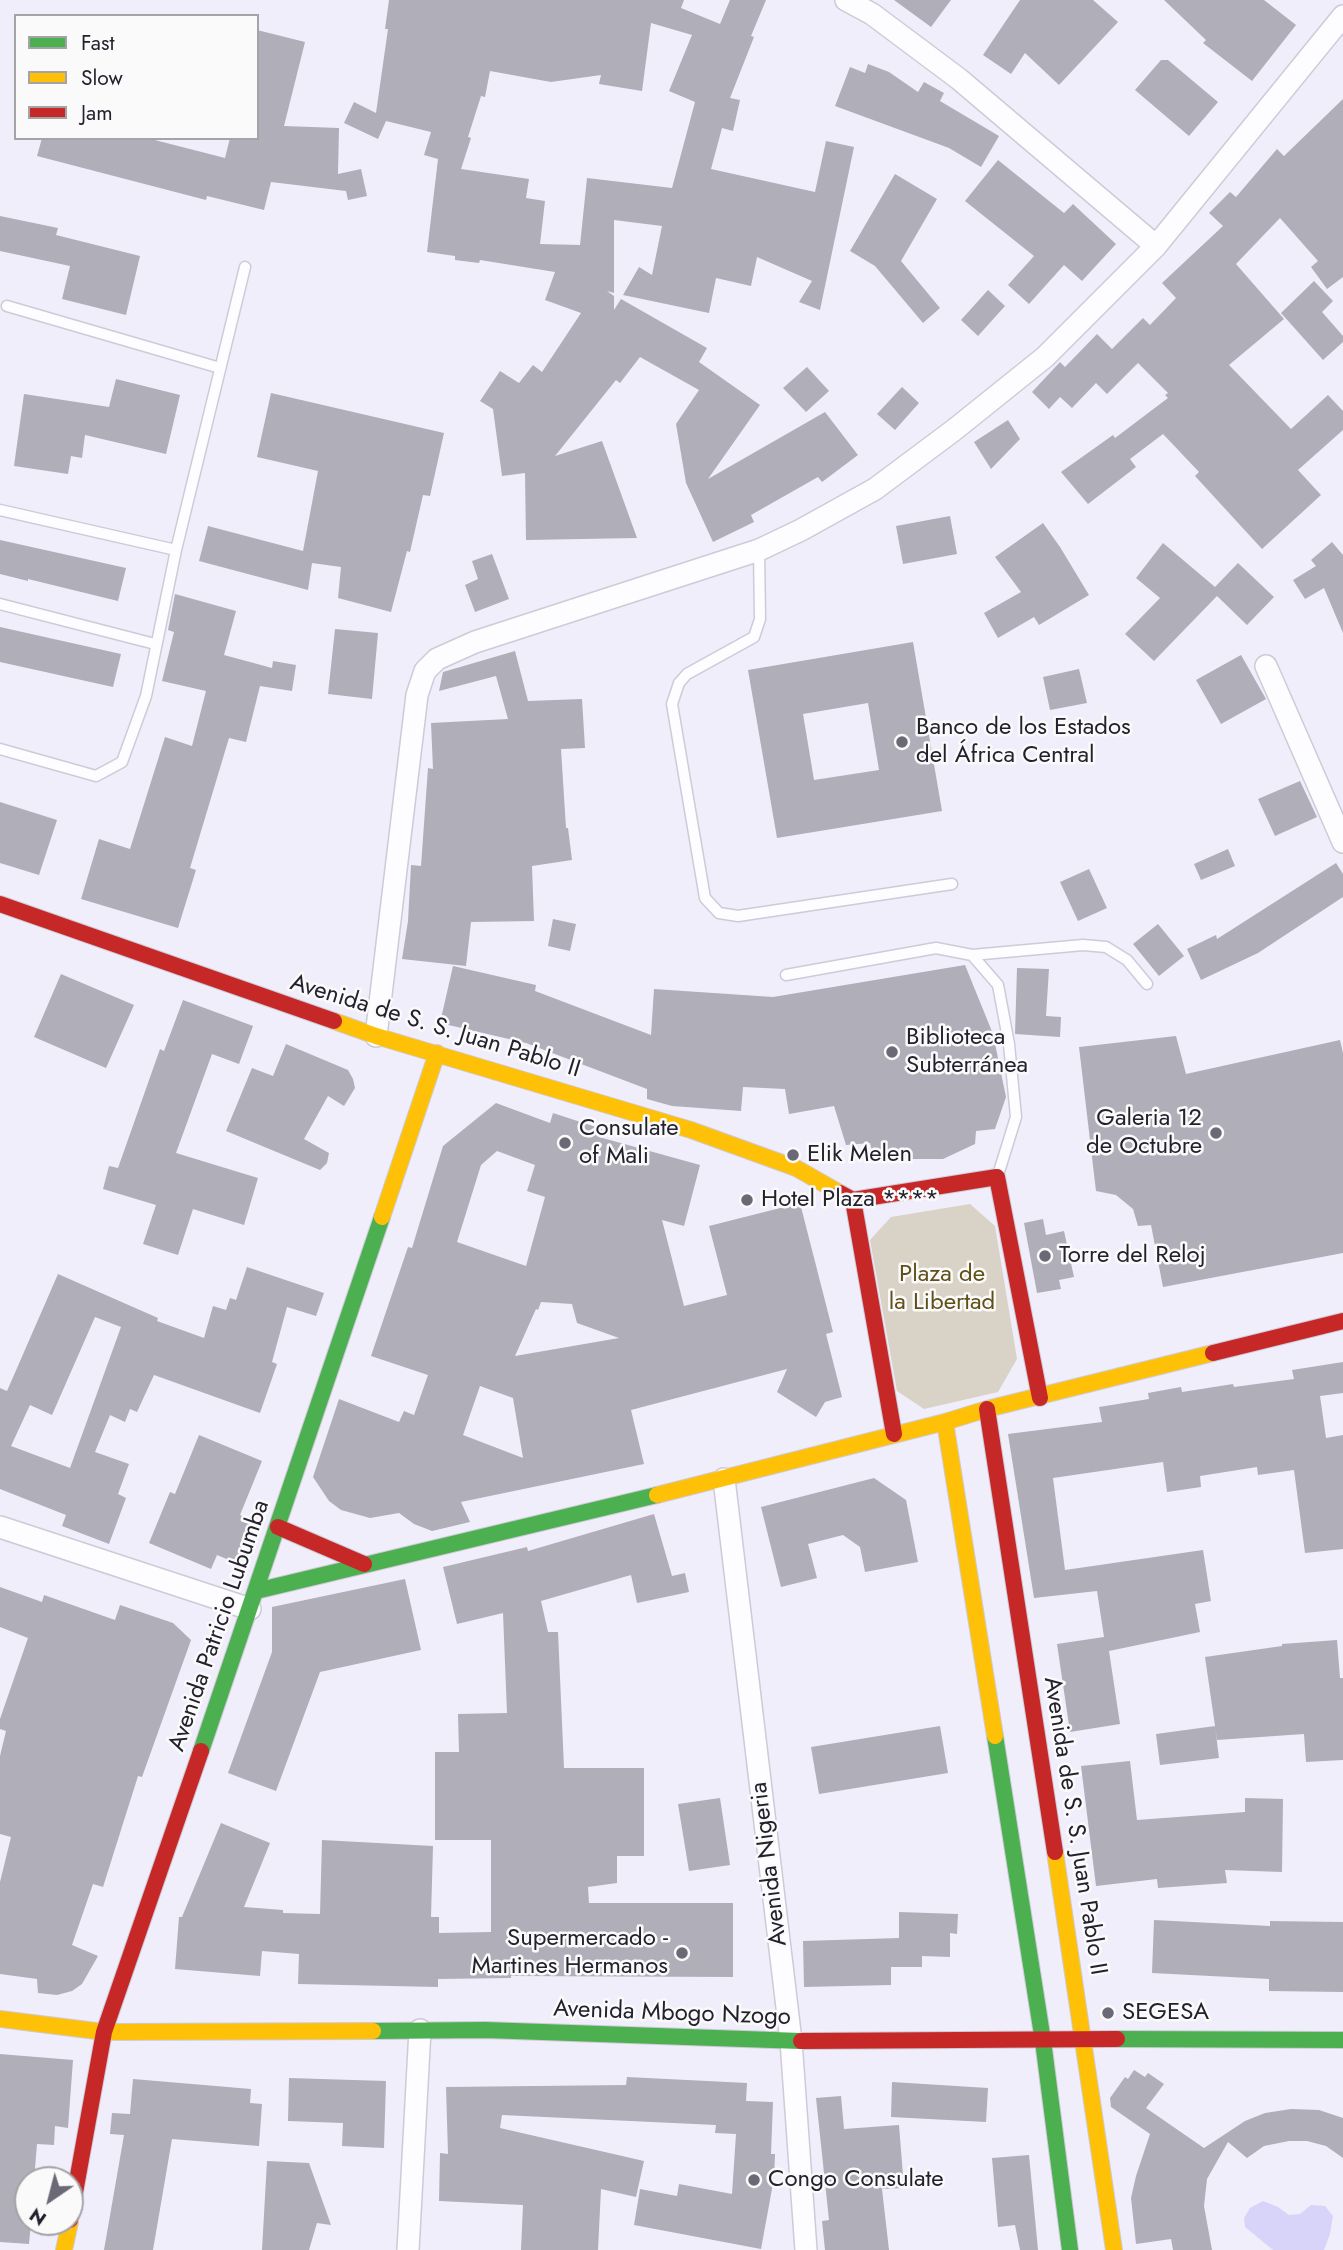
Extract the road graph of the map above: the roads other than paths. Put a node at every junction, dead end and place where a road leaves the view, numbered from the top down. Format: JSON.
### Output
{"nodes":[{"id":1,"x":846,"y":0,"type":"edge"},
{"id":2,"x":1343,"y":16,"type":"edge"},
{"id":3,"x":1156,"y":246,"type":"junction"},
{"id":4,"x":245,"y":267,"type":"dead end"},
{"id":5,"x":7,"y":306,"type":"dead end"},
{"id":6,"x":220,"y":368,"type":"junction"},
{"id":7,"x":0,"y":510,"type":"edge"},
{"id":8,"x":176,"y":550,"type":"junction"},
{"id":9,"x":759,"y":550,"type":"junction"},
{"id":10,"x":0,"y":604,"type":"edge"},
{"id":11,"x":155,"y":644,"type":"junction"},
{"id":12,"x":1266,"y":666,"type":"dead end"},
{"id":13,"x":0,"y":749,"type":"edge"},
{"id":14,"x":1343,"y":842,"type":"edge"},
{"id":15,"x":952,"y":884,"type":"dead end"},
{"id":16,"x":0,"y":904,"type":"edge"},
{"id":17,"x":972,"y":955,"type":"junction"},
{"id":18,"x":786,"y":975,"type":"dead end"},
{"id":19,"x":1147,"y":984,"type":"dead end"},
{"id":20,"x":376,"y":1036,"type":"junction"},
{"id":21,"x":437,"y":1053,"type":"junction"},
{"id":22,"x":998,"y":1177,"type":"junction"},
{"id":23,"x":853,"y":1200,"type":"junction"},
{"id":24,"x":1343,"y":1321,"type":"edge"},
{"id":25,"x":1040,"y":1398,"type":"junction"},
{"id":26,"x":987,"y":1409,"type":"junction"},
{"id":27,"x":946,"y":1422,"type":"junction"},
{"id":28,"x":894,"y":1434,"type":"junction"},
{"id":29,"x":724,"y":1479,"type":"junction"},
{"id":30,"x":0,"y":1527,"type":"edge"},
{"id":31,"x":278,"y":1527,"type":"junction"},
{"id":32,"x":364,"y":1564,"type":"junction"},
{"id":33,"x":253,"y":1600,"type":"junction"},
{"id":34,"x":0,"y":2018,"type":"edge"},
{"id":35,"x":420,"y":2029,"type":"junction"},
{"id":36,"x":104,"y":2032,"type":"junction"},
{"id":37,"x":1084,"y":2039,"type":"junction"},
{"id":38,"x":1343,"y":2040,"type":"edge"},
{"id":39,"x":791,"y":2042,"type":"junction"},
{"id":40,"x":1043,"y":2042,"type":"junction"},
{"id":41,"x":80,"y":2166,"type":"edge"},
{"id":42,"x":408,"y":2250,"type":"edge"},
{"id":43,"x":806,"y":2250,"type":"edge"},
{"id":44,"x":1070,"y":2250,"type":"edge"},
{"id":45,"x":1114,"y":2250,"type":"edge"}],
"edges":[{"from":1,"to":3,"type":"street"},
{"from":2,"to":3,"type":"street"},
{"from":3,"to":9,"type":"street"},
{"from":4,"to":6,"type":"lane"},
{"from":5,"to":6,"type":"lane"},
{"from":6,"to":8,"type":"lane"},
{"from":7,"to":8,"type":"lane"},
{"from":8,"to":11,"type":"lane"},
{"from":9,"to":15,"type":"lane"},
{"from":9,"to":20,"type":"street"},
{"from":10,"to":11,"type":"lane"},
{"from":11,"to":13,"type":"lane"},
{"from":12,"to":14,"type":"street"},
{"from":16,"to":20,"type":"street","name":"Avenida de S. S. Juan Pablo II"},
{"from":17,"to":18,"type":"lane"},
{"from":17,"to":19,"type":"lane"},
{"from":17,"to":22,"type":"lane"},
{"from":20,"to":21,"type":"street","name":"Avenida de S. S. Juan Pablo II"},
{"from":21,"to":23,"type":"street","name":"Avenida de S. S. Juan Pablo II"},
{"from":21,"to":31,"type":"street","name":"Avenida Patricio Lubumba"},
{"from":22,"to":23,"type":"street"},
{"from":22,"to":25,"type":"street"},
{"from":23,"to":28,"type":"street"},
{"from":24,"to":25,"type":"street"},
{"from":25,"to":26,"type":"street"},
{"from":26,"to":27,"type":"street"},
{"from":26,"to":37,"type":"street","name":"Avenida de S. S. Juan Pablo II"},
{"from":27,"to":28,"type":"street"},
{"from":27,"to":40,"type":"street"},
{"from":28,"to":29,"type":"street"},
{"from":29,"to":32,"type":"street"},
{"from":29,"to":39,"type":"street","name":"Avenida Nigeria"},
{"from":30,"to":33,"type":"street"},
{"from":31,"to":32,"type":"street"},
{"from":31,"to":33,"type":"street","name":"Avenida Patricio Lubumba"},
{"from":32,"to":33,"type":"street"},
{"from":33,"to":36,"type":"street","name":"Avenida Patricio Lubumba"},
{"from":34,"to":36,"type":"street","name":"Avenida Mbogo Nzogo"},
{"from":35,"to":36,"type":"street","name":"Avenida Mbogo Nzogo"},
{"from":35,"to":39,"type":"street","name":"Avenida Mbogo Nzogo"},
{"from":35,"to":42,"type":"street"},
{"from":36,"to":41,"type":"street","name":"Avenida Patricio Lubumba"},
{"from":37,"to":38,"type":"street","name":"Avenida Mbogo Nzogo"},
{"from":37,"to":40,"type":"street","name":"Avenida Mbogo Nzogo"},
{"from":37,"to":45,"type":"street","name":"Avenida de S. S. Juan Pablo II"},
{"from":39,"to":40,"type":"street","name":"Avenida Mbogo Nzogo"},
{"from":39,"to":43,"type":"street","name":"Avenida Nigeria"},
{"from":40,"to":44,"type":"street"}]}
